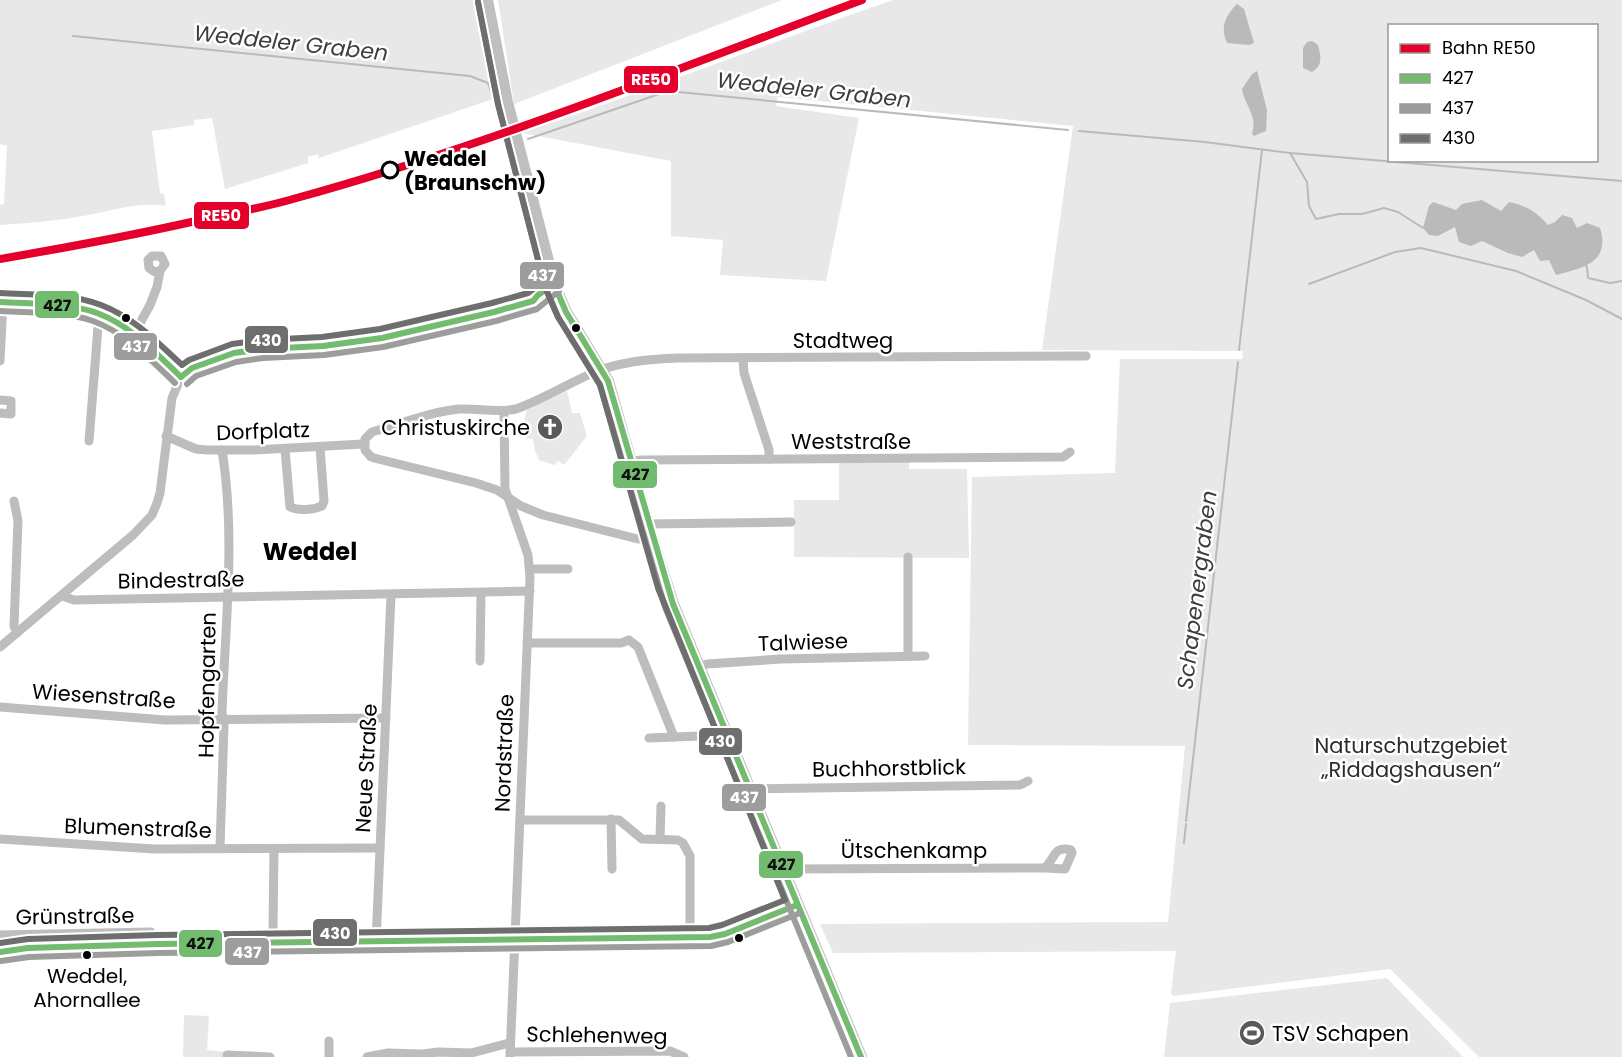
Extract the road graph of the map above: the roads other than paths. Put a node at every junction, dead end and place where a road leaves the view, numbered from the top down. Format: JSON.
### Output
{"nodes":[{"id":1,"x":487,"y":0,"type":"edge"},
{"id":2,"x":160,"y":271,"type":"dead end"},
{"id":3,"x":554,"y":284,"type":"junction"},
{"id":4,"x":560,"y":298,"type":"junction"},
{"id":5,"x":533,"y":301,"type":"junction"},
{"id":6,"x":2,"y":302,"type":"edge"},
{"id":7,"x":99,"y":314,"type":"junction"},
{"id":8,"x":134,"y":334,"type":"junction"},
{"id":9,"x":1086,"y":356,"type":"dead end"},
{"id":10,"x":743,"y":358,"type":"junction"},
{"id":11,"x":0,"y":361,"type":"edge"},
{"id":12,"x":602,"y":370,"type":"junction"},
{"id":13,"x":181,"y":377,"type":"junction"},
{"id":14,"x":0,"y":400,"type":"edge"},
{"id":15,"x":504,"y":411,"type":"junction"},
{"id":16,"x":0,"y":413,"type":"edge"},
{"id":17,"x":166,"y":436,"type":"junction"},
{"id":18,"x":89,"y":441,"type":"dead end"},
{"id":19,"x":363,"y":444,"type":"junction"},
{"id":20,"x":321,"y":447,"type":"junction"},
{"id":21,"x":285,"y":449,"type":"junction"},
{"id":22,"x":222,"y":450,"type":"junction"},
{"id":23,"x":1070,"y":452,"type":"dead end"},
{"id":24,"x":769,"y":459,"type":"junction"},
{"id":25,"x":631,"y":462,"type":"junction"},
{"id":26,"x":507,"y":496,"type":"junction"},
{"id":27,"x":14,"y":501,"type":"dead end"},
{"id":28,"x":791,"y":522,"type":"dead end"},
{"id":29,"x":648,"y":524,"type":"junction"},
{"id":30,"x":652,"y":537,"type":"junction"},
{"id":31,"x":908,"y":557,"type":"dead end"},
{"id":32,"x":530,"y":569,"type":"junction"},
{"id":33,"x":568,"y":569,"type":"dead end"},
{"id":34,"x":530,"y":591,"type":"junction"},
{"id":35,"x":481,"y":593,"type":"junction"},
{"id":36,"x":391,"y":595,"type":"junction"},
{"id":37,"x":62,"y":596,"type":"junction"},
{"id":38,"x":227,"y":597,"type":"junction"},
{"id":39,"x":17,"y":633,"type":"junction"},
{"id":40,"x":527,"y":643,"type":"junction"},
{"id":41,"x":0,"y":647,"type":"edge"},
{"id":42,"x":908,"y":656,"type":"junction"},
{"id":43,"x":925,"y":656,"type":"dead end"},
{"id":44,"x":480,"y":661,"type":"dead end"},
{"id":45,"x":699,"y":667,"type":"junction"},
{"id":46,"x":0,"y":707,"type":"edge"},
{"id":47,"x":386,"y":718,"type":"junction"},
{"id":48,"x":223,"y":719,"type":"junction"},
{"id":49,"x":726,"y":732,"type":"junction"},
{"id":50,"x":674,"y":737,"type":"junction"},
{"id":51,"x":649,"y":738,"type":"dead end"},
{"id":52,"x":1028,"y":781,"type":"dead end"},
{"id":53,"x":750,"y":789,"type":"junction"},
{"id":54,"x":661,"y":806,"type":"dead end"},
{"id":55,"x":611,"y":819,"type":"junction"},
{"id":56,"x":519,"y":820,"type":"junction"},
{"id":57,"x":0,"y":839,"type":"edge"},
{"id":58,"x":660,"y":839,"type":"junction"},
{"id":59,"x":380,"y":848,"type":"junction"},
{"id":60,"x":220,"y":849,"type":"junction"},
{"id":61,"x":274,"y":849,"type":"junction"},
{"id":62,"x":1045,"y":868,"type":"dead end"},
{"id":63,"x":612,"y":869,"type":"dead end"},
{"id":64,"x":783,"y":872,"type":"junction"},
{"id":65,"x":797,"y":905,"type":"junction"},
{"id":66,"x":273,"y":930,"type":"dead end"},
{"id":67,"x":151,"y":932,"type":"dead end"},
{"id":68,"x":0,"y":935,"type":"edge"},
{"id":69,"x":690,"y":937,"type":"junction"},
{"id":70,"x":515,"y":940,"type":"junction"},
{"id":71,"x":376,"y":942,"type":"junction"},
{"id":72,"x":0,"y":952,"type":"edge"},
{"id":73,"x":329,"y":1041,"type":"dead end"},
{"id":74,"x":510,"y":1050,"type":"edge"},
{"id":75,"x":227,"y":1055,"type":"dead end"},
{"id":76,"x":382,"y":1055,"type":"edge"},
{"id":77,"x":463,"y":1055,"type":"edge"},
{"id":78,"x":423,"y":1056,"type":"edge"},
{"id":79,"x":270,"y":1057,"type":"edge"},
{"id":80,"x":328,"y":1057,"type":"edge"},
{"id":81,"x":367,"y":1057,"type":"edge"},
{"id":82,"x":684,"y":1057,"type":"edge"},
{"id":83,"x":861,"y":1057,"type":"edge"}],
"edges":[{"from":1,"to":3,"type":"street"},
{"from":2,"to":8,"type":"street"},
{"from":3,"to":4,"type":"street"},
{"from":3,"to":5,"type":"street"},
{"from":4,"to":5,"type":"street"},
{"from":4,"to":12,"type":"street"},
{"from":5,"to":13,"type":"street"},
{"from":6,"to":7,"type":"street"},
{"from":6,"to":11,"type":"street"},
{"from":7,"to":8,"type":"street"},
{"from":7,"to":18,"type":"street"},
{"from":8,"to":13,"type":"street"},
{"from":9,"to":10,"type":"street","name":"Stadtweg"},
{"from":10,"to":12,"type":"street","name":"Stadtweg"},
{"from":10,"to":24,"type":"street"},
{"from":12,"to":15,"type":"street","name":"Stadtweg"},
{"from":12,"to":25,"type":"street"},
{"from":13,"to":17,"type":"street"},
{"from":14,"to":16,"type":"street"},
{"from":15,"to":19,"type":"street"},
{"from":15,"to":26,"type":"street","name":"Nordstraße"},
{"from":17,"to":22,"type":"street","name":"Dorfplatz"},
{"from":17,"to":37,"type":"street"},
{"from":19,"to":20,"type":"street","name":"Dorfplatz"},
{"from":19,"to":26,"type":"street"},
{"from":20,"to":21,"type":"street","name":"Dorfplatz"},
{"from":20,"to":21,"type":"street"},
{"from":21,"to":22,"type":"street","name":"Dorfplatz"},
{"from":22,"to":38,"type":"street","name":"Hopfengarten"},
{"from":23,"to":24,"type":"street","name":"Weststraße"},
{"from":24,"to":25,"type":"street","name":"Weststraße"},
{"from":25,"to":29,"type":"street"},
{"from":26,"to":30,"type":"street"},
{"from":26,"to":32,"type":"street","name":"Nordstraße"},
{"from":27,"to":39,"type":"street"},
{"from":28,"to":29,"type":"street"},
{"from":29,"to":30,"type":"street"},
{"from":30,"to":45,"type":"street"},
{"from":31,"to":42,"type":"street"},
{"from":32,"to":33,"type":"street"},
{"from":32,"to":34,"type":"street","name":"Nordstraße"},
{"from":34,"to":35,"type":"street","name":"Bindestraße"},
{"from":34,"to":40,"type":"street","name":"Nordstraße"},
{"from":35,"to":36,"type":"street","name":"Bindestraße"},
{"from":35,"to":44,"type":"street"},
{"from":36,"to":38,"type":"street","name":"Bindestraße"},
{"from":36,"to":47,"type":"street","name":"Neue Straße"},
{"from":37,"to":38,"type":"street","name":"Bindestraße"},
{"from":37,"to":39,"type":"street"},
{"from":38,"to":48,"type":"street","name":"Hopfengarten"},
{"from":39,"to":41,"type":"street"},
{"from":40,"to":50,"type":"street"},
{"from":40,"to":56,"type":"street","name":"Nordstraße"},
{"from":42,"to":43,"type":"street","name":"Talwiese"},
{"from":42,"to":45,"type":"street","name":"Talwiese"},
{"from":45,"to":49,"type":"street"},
{"from":46,"to":48,"type":"street","name":"Wiesenstraße"},
{"from":47,"to":48,"type":"street","name":"Wiesenstraße"},
{"from":47,"to":59,"type":"street","name":"Neue Straße"},
{"from":48,"to":60,"type":"street","name":"Hopfengarten"},
{"from":49,"to":50,"type":"street"},
{"from":49,"to":53,"type":"street"},
{"from":50,"to":51,"type":"street"},
{"from":52,"to":53,"type":"street","name":"Buchhorstblick"},
{"from":53,"to":64,"type":"street"},
{"from":54,"to":58,"type":"street"},
{"from":55,"to":56,"type":"street"},
{"from":55,"to":58,"type":"street"},
{"from":55,"to":63,"type":"street"},
{"from":56,"to":70,"type":"street","name":"Nordstraße"},
{"from":57,"to":60,"type":"street","name":"Blumenstraße"},
{"from":58,"to":69,"type":"street"},
{"from":59,"to":61,"type":"street","name":"Blumenstraße"},
{"from":59,"to":71,"type":"street","name":"Neue Straße"},
{"from":60,"to":61,"type":"street","name":"Blumenstraße"},
{"from":61,"to":66,"type":"street"},
{"from":62,"to":64,"type":"street","name":"Ütschenkamp"},
{"from":64,"to":65,"type":"street"},
{"from":65,"to":69,"type":"street"},
{"from":65,"to":83,"type":"street"},
{"from":67,"to":68,"type":"street","name":"Grünstraße"},
{"from":69,"to":70,"type":"street"},
{"from":70,"to":71,"type":"street"},
{"from":70,"to":74,"type":"street","name":"Nordstraße"},
{"from":71,"to":72,"type":"street"},
{"from":73,"to":80,"type":"street"},
{"from":74,"to":77,"type":"street","name":"Schlehenweg"},
{"from":74,"to":82,"type":"street","name":"Schlehenweg"},
{"from":75,"to":79,"type":"street"},
{"from":76,"to":78,"type":"street","name":"Schlehenweg"},
{"from":76,"to":81,"type":"street","name":"Schlehenweg"},
{"from":77,"to":78,"type":"street","name":"Schlehenweg"}]}
